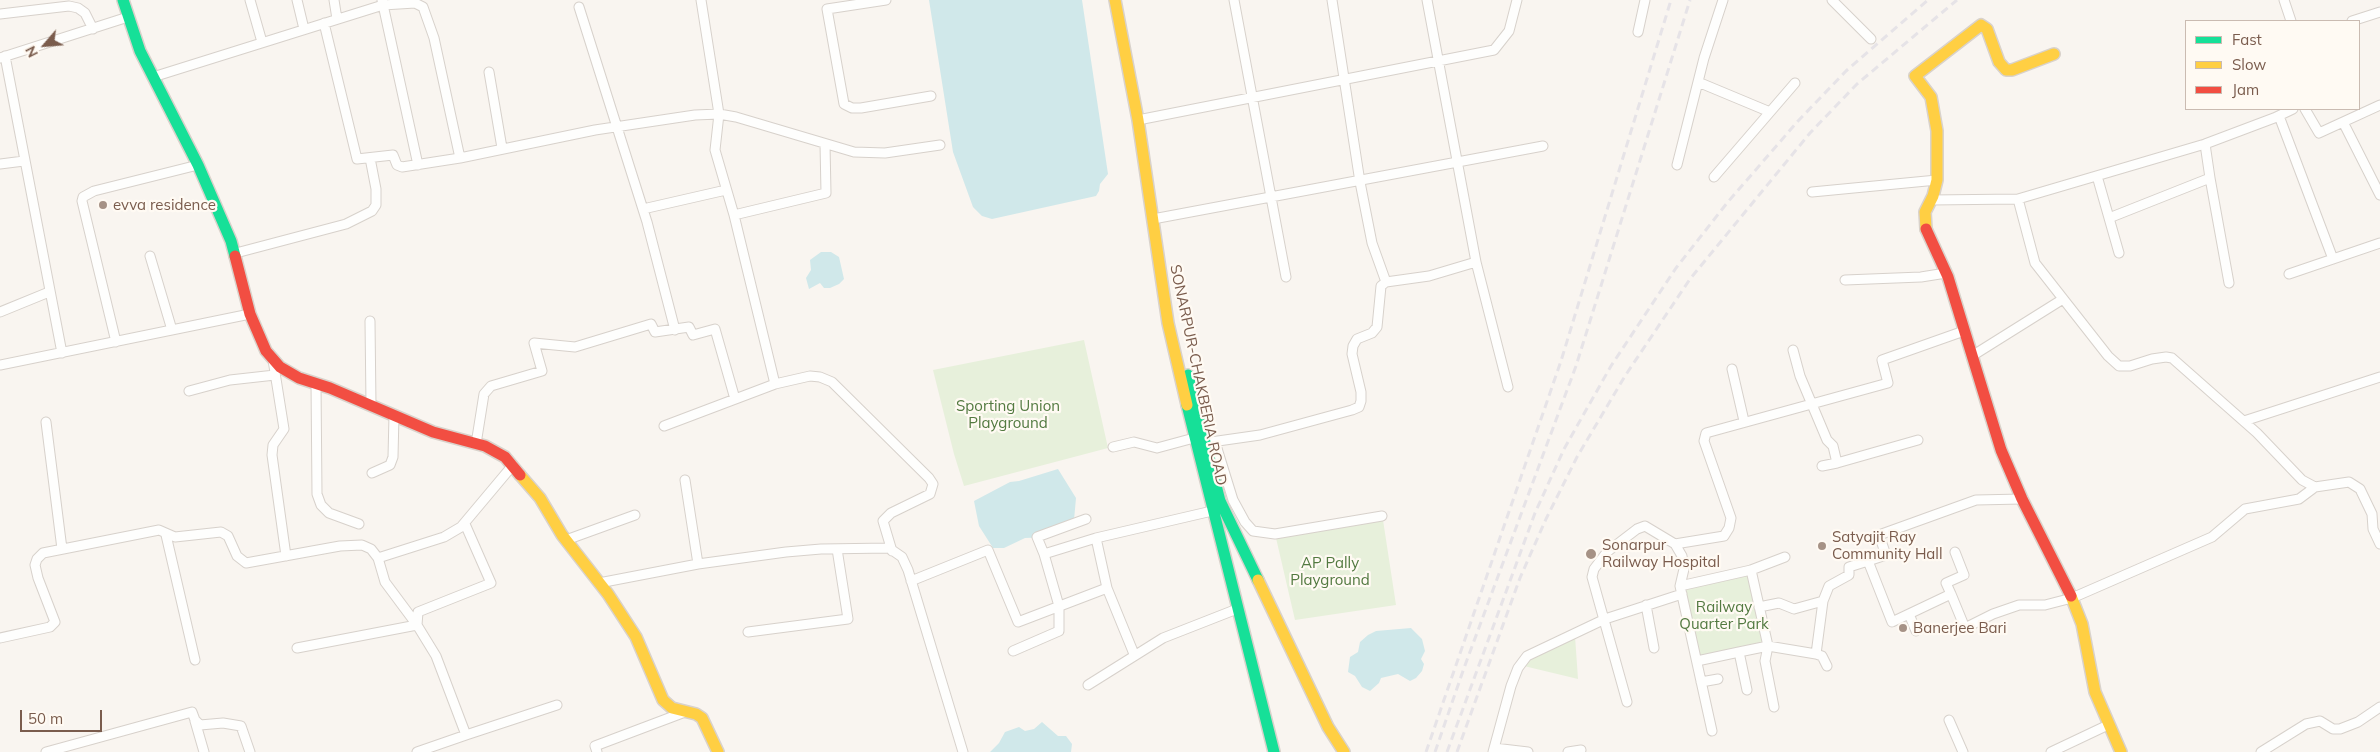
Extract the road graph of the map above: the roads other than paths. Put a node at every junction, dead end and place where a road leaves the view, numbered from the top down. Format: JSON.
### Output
{"nodes":[{"id":1,"x":123,"y":0,"type":"edge"},
{"id":2,"x":250,"y":0,"type":"edge"},
{"id":3,"x":297,"y":0,"type":"edge"},
{"id":4,"x":334,"y":0,"type":"edge"},
{"id":5,"x":701,"y":0,"type":"edge"},
{"id":6,"x":886,"y":0,"type":"edge"},
{"id":7,"x":1114,"y":0,"type":"edge"},
{"id":8,"x":1234,"y":0,"type":"edge"},
{"id":9,"x":1332,"y":0,"type":"edge"},
{"id":10,"x":1428,"y":0,"type":"edge"},
{"id":11,"x":1517,"y":0,"type":"edge"},
{"id":12,"x":1645,"y":0,"type":"edge"},
{"id":13,"x":1723,"y":0,"type":"edge"},
{"id":14,"x":1832,"y":0,"type":"edge"},
{"id":15,"x":2284,"y":0,"type":"edge"},
{"id":16,"x":382,"y":2,"type":"edge"},
{"id":17,"x":54,"y":3,"type":"edge"},
{"id":18,"x":422,"y":3,"type":"edge"},
{"id":19,"x":579,"y":7,"type":"dead end"},
{"id":20,"x":2380,"y":12,"type":"edge"},
{"id":21,"x":0,"y":14,"type":"edge"},
{"id":22,"x":128,"y":17,"type":"junction"},
{"id":23,"x":337,"y":19,"type":"junction"},
{"id":24,"x":2291,"y":20,"type":"edge"},
{"id":25,"x":2355,"y":20,"type":"edge"},
{"id":26,"x":324,"y":23,"type":"junction"},
{"id":27,"x":93,"y":29,"type":"junction"},
{"id":28,"x":304,"y":30,"type":"junction"},
{"id":29,"x":1638,"y":32,"type":"dead end"},
{"id":30,"x":1871,"y":39,"type":"dead end"},
{"id":31,"x":262,"y":42,"type":"junction"},
{"id":32,"x":2054,"y":54,"type":"dead end"},
{"id":33,"x":3,"y":57,"type":"edge"},
{"id":34,"x":1440,"y":61,"type":"junction"},
{"id":35,"x":489,"y":72,"type":"dead end"},
{"id":36,"x":153,"y":77,"type":"junction"},
{"id":37,"x":1345,"y":80,"type":"junction"},
{"id":38,"x":1698,"y":82,"type":"junction"},
{"id":39,"x":1795,"y":83,"type":"dead end"},
{"id":40,"x":931,"y":96,"type":"dead end"},
{"id":41,"x":1251,"y":96,"type":"junction"},
{"id":42,"x":2380,"y":105,"type":"edge"},
{"id":43,"x":2291,"y":110,"type":"edge"},
{"id":44,"x":2306,"y":110,"type":"edge"},
{"id":45,"x":1770,"y":112,"type":"junction"},
{"id":46,"x":719,"y":114,"type":"junction"},
{"id":47,"x":2279,"y":116,"type":"junction"},
{"id":48,"x":1138,"y":120,"type":"junction"},
{"id":49,"x":2343,"y":122,"type":"junction"},
{"id":50,"x":617,"y":127,"type":"junction"},
{"id":51,"x":825,"y":144,"type":"junction"},
{"id":52,"x":2205,"y":144,"type":"junction"},
{"id":53,"x":940,"y":145,"type":"dead end"},
{"id":54,"x":1543,"y":146,"type":"dead end"},
{"id":55,"x":502,"y":148,"type":"junction"},
{"id":56,"x":370,"y":158,"type":"junction"},
{"id":57,"x":460,"y":158,"type":"junction"},
{"id":58,"x":24,"y":161,"type":"junction"},
{"id":59,"x":1458,"y":163,"type":"junction"},
{"id":60,"x":0,"y":164,"type":"edge"},
{"id":61,"x":198,"y":165,"type":"junction"},
{"id":62,"x":418,"y":165,"type":"junction"},
{"id":63,"x":1677,"y":165,"type":"dead end"},
{"id":64,"x":2097,"y":176,"type":"junction"},
{"id":65,"x":1714,"y":177,"type":"dead end"},
{"id":66,"x":2210,"y":178,"type":"junction"},
{"id":67,"x":1937,"y":180,"type":"junction"},
{"id":68,"x":1360,"y":182,"type":"junction"},
{"id":69,"x":726,"y":190,"type":"junction"},
{"id":70,"x":1812,"y":192,"type":"dead end"},
{"id":71,"x":2380,"y":195,"type":"edge"},
{"id":72,"x":1270,"y":198,"type":"junction"},
{"id":73,"x":2018,"y":199,"type":"junction"},
{"id":74,"x":1931,"y":200,"type":"junction"},
{"id":75,"x":643,"y":209,"type":"junction"},
{"id":76,"x":734,"y":215,"type":"junction"},
{"id":77,"x":2109,"y":218,"type":"junction"},
{"id":78,"x":1153,"y":219,"type":"junction"},
{"id":79,"x":2380,"y":243,"type":"edge"},
{"id":80,"x":236,"y":253,"type":"junction"},
{"id":81,"x":2119,"y":253,"type":"dead end"},
{"id":82,"x":150,"y":256,"type":"dead end"},
{"id":83,"x":2334,"y":259,"type":"junction"},
{"id":84,"x":1476,"y":262,"type":"junction"},
{"id":85,"x":1946,"y":273,"type":"junction"},
{"id":86,"x":2289,"y":274,"type":"dead end"},
{"id":87,"x":1286,"y":277,"type":"dead end"},
{"id":88,"x":1845,"y":280,"type":"dead end"},
{"id":89,"x":1386,"y":282,"type":"junction"},
{"id":90,"x":2229,"y":284,"type":"dead end"},
{"id":91,"x":49,"y":292,"type":"junction"},
{"id":92,"x":2063,"y":299,"type":"junction"},
{"id":93,"x":0,"y":312,"type":"edge"},
{"id":94,"x":250,"y":314,"type":"junction"},
{"id":95,"x":370,"y":321,"type":"dead end"},
{"id":96,"x":172,"y":330,"type":"junction"},
{"id":97,"x":675,"y":330,"type":"junction"},
{"id":98,"x":1964,"y":331,"type":"junction"},
{"id":99,"x":116,"y":342,"type":"junction"},
{"id":100,"x":1793,"y":350,"type":"dead end"},
{"id":101,"x":62,"y":353,"type":"junction"},
{"id":102,"x":1972,"y":356,"type":"junction"},
{"id":103,"x":273,"y":360,"type":"junction"},
{"id":104,"x":0,"y":365,"type":"edge"},
{"id":105,"x":1732,"y":369,"type":"dead end"},
{"id":106,"x":275,"y":375,"type":"junction"},
{"id":107,"x":2380,"y":377,"type":"edge"},
{"id":108,"x":316,"y":383,"type":"junction"},
{"id":109,"x":775,"y":384,"type":"junction"},
{"id":110,"x":1508,"y":387,"type":"dead end"},
{"id":111,"x":189,"y":391,"type":"dead end"},
{"id":112,"x":735,"y":399,"type":"junction"},
{"id":113,"x":1813,"y":404,"type":"junction"},
{"id":114,"x":371,"y":405,"type":"junction"},
{"id":115,"x":394,"y":415,"type":"junction"},
{"id":116,"x":1744,"y":421,"type":"junction"},
{"id":117,"x":2244,"y":421,"type":"junction"},
{"id":118,"x":46,"y":422,"type":"dead end"},
{"id":119,"x":664,"y":426,"type":"dead end"},
{"id":120,"x":1918,"y":440,"type":"dead end"},
{"id":121,"x":1204,"y":441,"type":"junction"},
{"id":122,"x":476,"y":444,"type":"junction"},
{"id":123,"x":1113,"y":446,"type":"dead end"},
{"id":124,"x":1837,"y":462,"type":"junction"},
{"id":125,"x":513,"y":465,"type":"junction"},
{"id":126,"x":1822,"y":466,"type":"dead end"},
{"id":127,"x":372,"y":473,"type":"dead end"},
{"id":128,"x":685,"y":480,"type":"dead end"},
{"id":129,"x":2315,"y":486,"type":"junction"},
{"id":130,"x":2022,"y":499,"type":"junction"},
{"id":131,"x":1212,"y":511,"type":"junction"},
{"id":132,"x":635,"y":515,"type":"dead end"},
{"id":133,"x":1382,"y":516,"type":"dead end"},
{"id":134,"x":1086,"y":518,"type":"dead end"},
{"id":135,"x":359,"y":524,"type":"dead end"},
{"id":136,"x":465,"y":524,"type":"junction"},
{"id":137,"x":166,"y":535,"type":"junction"},
{"id":138,"x":1096,"y":538,"type":"junction"},
{"id":139,"x":566,"y":540,"type":"junction"},
{"id":140,"x":1675,"y":544,"type":"junction"},
{"id":141,"x":2380,"y":544,"type":"edge"},
{"id":142,"x":62,"y":549,"type":"junction"},
{"id":143,"x":836,"y":549,"type":"junction"},
{"id":144,"x":892,"y":551,"type":"junction"},
{"id":145,"x":1955,"y":552,"type":"dead end"},
{"id":146,"x":1044,"y":554,"type":"junction"},
{"id":147,"x":286,"y":556,"type":"junction"},
{"id":148,"x":1785,"y":557,"type":"dead end"},
{"id":149,"x":378,"y":558,"type":"junction"},
{"id":150,"x":1868,"y":561,"type":"junction"},
{"id":151,"x":698,"y":564,"type":"junction"},
{"id":152,"x":1751,"y":570,"type":"junction"},
{"id":153,"x":911,"y":581,"type":"junction"},
{"id":154,"x":599,"y":583,"type":"junction"},
{"id":155,"x":1107,"y":588,"type":"junction"},
{"id":156,"x":1681,"y":590,"type":"junction"},
{"id":157,"x":1951,"y":594,"type":"junction"},
{"id":158,"x":2072,"y":598,"type":"junction"},
{"id":159,"x":1823,"y":601,"type":"junction"},
{"id":160,"x":1646,"y":605,"type":"junction"},
{"id":161,"x":1059,"y":606,"type":"junction"},
{"id":162,"x":1759,"y":607,"type":"junction"},
{"id":163,"x":1237,"y":609,"type":"junction"},
{"id":164,"x":1909,"y":614,"type":"junction"},
{"id":165,"x":1605,"y":619,"type":"junction"},
{"id":166,"x":418,"y":625,"type":"junction"},
{"id":167,"x":748,"y":632,"type":"dead end"},
{"id":168,"x":1916,"y":632,"type":"dead end"},
{"id":169,"x":0,"y":638,"type":"edge"},
{"id":170,"x":1768,"y":646,"type":"junction"},
{"id":171,"x":297,"y":648,"type":"dead end"},
{"id":172,"x":1654,"y":648,"type":"dead end"},
{"id":173,"x":1013,"y":651,"type":"dead end"},
{"id":174,"x":1739,"y":652,"type":"junction"},
{"id":175,"x":1134,"y":654,"type":"junction"},
{"id":176,"x":1816,"y":654,"type":"junction"},
{"id":177,"x":194,"y":660,"type":"dead end"},
{"id":178,"x":1697,"y":661,"type":"junction"},
{"id":179,"x":1827,"y":666,"type":"dead end"},
{"id":180,"x":1718,"y":679,"type":"dead end"},
{"id":181,"x":1701,"y":682,"type":"junction"},
{"id":182,"x":1088,"y":685,"type":"dead end"},
{"id":183,"x":1747,"y":690,"type":"dead end"},
{"id":184,"x":1627,"y":702,"type":"dead end"},
{"id":185,"x":557,"y":705,"type":"dead end"},
{"id":186,"x":1774,"y":707,"type":"dead end"},
{"id":187,"x":2380,"y":707,"type":"edge"},
{"id":188,"x":685,"y":712,"type":"junction"},
{"id":189,"x":195,"y":720,"type":"junction"},
{"id":190,"x":1949,"y":720,"type":"dead end"},
{"id":191,"x":2108,"y":725,"type":"junction"},
{"id":192,"x":1712,"y":731,"type":"dead end"},
{"id":193,"x":466,"y":735,"type":"junction"},
{"id":194,"x":1493,"y":750,"type":"edge"},
{"id":195,"x":1581,"y":750,"type":"dead end"},
{"id":196,"x":46,"y":752,"type":"edge"},
{"id":197,"x":204,"y":752,"type":"edge"},
{"id":198,"x":250,"y":752,"type":"edge"},
{"id":199,"x":417,"y":752,"type":"edge"},
{"id":200,"x":597,"y":752,"type":"edge"},
{"id":201,"x":718,"y":752,"type":"edge"},
{"id":202,"x":963,"y":752,"type":"edge"},
{"id":203,"x":1274,"y":752,"type":"edge"},
{"id":204,"x":1344,"y":752,"type":"edge"},
{"id":205,"x":1528,"y":752,"type":"edge"},
{"id":206,"x":1568,"y":752,"type":"edge"},
{"id":207,"x":1963,"y":752,"type":"edge"},
{"id":208,"x":2051,"y":752,"type":"edge"},
{"id":209,"x":2120,"y":752,"type":"edge"},
{"id":210,"x":2261,"y":752,"type":"edge"}],
"edges":[{"from":1,"to":22,"type":"street"},
{"from":2,"to":31,"type":"street"},
{"from":3,"to":28,"type":"street"},
{"from":4,"to":23,"type":"street"},
{"from":5,"to":46,"type":"street"},
{"from":6,"to":40,"type":"street"},
{"from":7,"to":48,"type":"street","name":"SONARPUR-CHAKBERIA ROAD"},
{"from":8,"to":41,"type":"street"},
{"from":9,"to":37,"type":"street"},
{"from":10,"to":34,"type":"street"},
{"from":11,"to":34,"type":"street"},
{"from":12,"to":29,"type":"street"},
{"from":13,"to":38,"type":"street"},
{"from":14,"to":30,"type":"street"},
{"from":15,"to":24,"type":"street"},
{"from":16,"to":18,"type":"street"},
{"from":16,"to":23,"type":"street"},
{"from":16,"to":62,"type":"street"},
{"from":17,"to":21,"type":"street"},
{"from":17,"to":27,"type":"street"},
{"from":18,"to":57,"type":"street"},
{"from":19,"to":50,"type":"street"},
{"from":20,"to":25,"type":"street"},
{"from":22,"to":27,"type":"street"},
{"from":22,"to":36,"type":"street"},
{"from":23,"to":26,"type":"street"},
{"from":26,"to":28,"type":"street"},
{"from":26,"to":56,"type":"street"},
{"from":27,"to":33,"type":"street"},
{"from":28,"to":31,"type":"street"},
{"from":31,"to":36,"type":"street"},
{"from":32,"to":67,"type":"street"},
{"from":33,"to":58,"type":"street"},
{"from":34,"to":37,"type":"street"},
{"from":34,"to":59,"type":"street"},
{"from":35,"to":55,"type":"street"},
{"from":36,"to":61,"type":"street"},
{"from":37,"to":41,"type":"street"},
{"from":37,"to":68,"type":"street"},
{"from":38,"to":45,"type":"street"},
{"from":38,"to":63,"type":"street"},
{"from":39,"to":45,"type":"street"},
{"from":41,"to":48,"type":"street"},
{"from":41,"to":72,"type":"street"},
{"from":42,"to":49,"type":"street"},
{"from":43,"to":47,"type":"street"},
{"from":44,"to":49,"type":"street"},
{"from":45,"to":65,"type":"street"},
{"from":46,"to":50,"type":"street"},
{"from":46,"to":51,"type":"street"},
{"from":46,"to":69,"type":"street"},
{"from":47,"to":52,"type":"street"},
{"from":47,"to":83,"type":"street"},
{"from":48,"to":78,"type":"street","name":"SONARPUR-CHAKBERIA ROAD"},
{"from":49,"to":71,"type":"street"},
{"from":50,"to":55,"type":"street"},
{"from":50,"to":75,"type":"street"},
{"from":51,"to":53,"type":"street"},
{"from":51,"to":76,"type":"street"},
{"from":52,"to":64,"type":"street"},
{"from":52,"to":66,"type":"street"},
{"from":54,"to":59,"type":"street"},
{"from":55,"to":57,"type":"street"},
{"from":56,"to":62,"type":"street"},
{"from":56,"to":80,"type":"street"},
{"from":57,"to":62,"type":"street"},
{"from":58,"to":60,"type":"street"},
{"from":58,"to":91,"type":"street"},
{"from":59,"to":68,"type":"street"},
{"from":59,"to":84,"type":"street"},
{"from":61,"to":80,"type":"street"},
{"from":61,"to":99,"type":"street"},
{"from":64,"to":73,"type":"street"},
{"from":64,"to":77,"type":"street"},
{"from":66,"to":77,"type":"street"},
{"from":66,"to":90,"type":"street"},
{"from":67,"to":70,"type":"street"},
{"from":67,"to":74,"type":"street"},
{"from":68,"to":72,"type":"street"},
{"from":68,"to":89,"type":"street"},
{"from":69,"to":75,"type":"street"},
{"from":69,"to":76,"type":"street"},
{"from":72,"to":78,"type":"street"},
{"from":72,"to":87,"type":"street"},
{"from":73,"to":74,"type":"street"},
{"from":73,"to":92,"type":"street"},
{"from":74,"to":85,"type":"street"},
{"from":75,"to":97,"type":"street"},
{"from":76,"to":109,"type":"street"},
{"from":77,"to":81,"type":"street"},
{"from":78,"to":121,"type":"street","name":"SONARPUR-CHAKBERIA ROAD"},
{"from":79,"to":83,"type":"street"},
{"from":80,"to":94,"type":"street"},
{"from":82,"to":96,"type":"street"},
{"from":83,"to":86,"type":"street"},
{"from":84,"to":89,"type":"street"},
{"from":84,"to":110,"type":"street"},
{"from":85,"to":88,"type":"street"},
{"from":85,"to":98,"type":"street"},
{"from":89,"to":121,"type":"street"},
{"from":91,"to":93,"type":"street"},
{"from":91,"to":101,"type":"street"},
{"from":92,"to":102,"type":"street"},
{"from":92,"to":117,"type":"street"},
{"from":94,"to":96,"type":"street"},
{"from":94,"to":103,"type":"street"},
{"from":95,"to":114,"type":"street"},
{"from":96,"to":99,"type":"street"},
{"from":97,"to":112,"type":"street"},
{"from":97,"to":122,"type":"street"},
{"from":98,"to":102,"type":"street"},
{"from":98,"to":113,"type":"street"},
{"from":99,"to":101,"type":"street"},
{"from":100,"to":113,"type":"street"},
{"from":101,"to":104,"type":"street"},
{"from":102,"to":130,"type":"street"},
{"from":103,"to":106,"type":"street"},
{"from":103,"to":108,"type":"street"},
{"from":105,"to":116,"type":"street"},
{"from":106,"to":111,"type":"street"},
{"from":106,"to":147,"type":"street"},
{"from":107,"to":117,"type":"street"},
{"from":108,"to":114,"type":"street"},
{"from":108,"to":135,"type":"street"},
{"from":109,"to":112,"type":"street"},
{"from":109,"to":144,"type":"street"},
{"from":112,"to":119,"type":"street"},
{"from":113,"to":116,"type":"street"},
{"from":113,"to":124,"type":"street"},
{"from":114,"to":115,"type":"street"},
{"from":115,"to":122,"type":"street"},
{"from":115,"to":127,"type":"street"},
{"from":116,"to":140,"type":"street"},
{"from":117,"to":129,"type":"street"},
{"from":118,"to":142,"type":"street"},
{"from":120,"to":124,"type":"street"},
{"from":121,"to":123,"type":"street"},
{"from":121,"to":131,"type":"street","name":"SONARPUR-CHAKBERIA ROAD"},
{"from":121,"to":133,"type":"street"},
{"from":121,"to":204,"type":"street"},
{"from":122,"to":125,"type":"street"},
{"from":124,"to":126,"type":"street"},
{"from":125,"to":136,"type":"street"},
{"from":125,"to":139,"type":"street"},
{"from":128,"to":151,"type":"street"},
{"from":129,"to":141,"type":"street"},
{"from":129,"to":158,"type":"street"},
{"from":130,"to":150,"type":"street"},
{"from":130,"to":158,"type":"street"},
{"from":131,"to":138,"type":"street"},
{"from":131,"to":163,"type":"street","name":"SONARPUR-CHAKBERIA ROAD"},
{"from":132,"to":139,"type":"street"},
{"from":134,"to":146,"type":"street"},
{"from":136,"to":149,"type":"street"},
{"from":136,"to":166,"type":"street"},
{"from":137,"to":142,"type":"street"},
{"from":137,"to":147,"type":"street"},
{"from":137,"to":177,"type":"street"},
{"from":138,"to":146,"type":"street"},
{"from":138,"to":155,"type":"street"},
{"from":139,"to":154,"type":"street"},
{"from":140,"to":156,"type":"street"},
{"from":140,"to":165,"type":"street"},
{"from":142,"to":169,"type":"street"},
{"from":143,"to":144,"type":"street"},
{"from":143,"to":151,"type":"street"},
{"from":143,"to":167,"type":"street"},
{"from":144,"to":153,"type":"street"},
{"from":145,"to":157,"type":"street"},
{"from":146,"to":161,"type":"street"},
{"from":147,"to":149,"type":"street"},
{"from":148,"to":152,"type":"street"},
{"from":149,"to":166,"type":"street"},
{"from":150,"to":159,"type":"street"},
{"from":150,"to":164,"type":"street"},
{"from":151,"to":154,"type":"street"},
{"from":152,"to":156,"type":"street"},
{"from":152,"to":162,"type":"street"},
{"from":153,"to":161,"type":"street"},
{"from":153,"to":202,"type":"street"},
{"from":154,"to":188,"type":"street"},
{"from":155,"to":161,"type":"street"},
{"from":155,"to":175,"type":"street"},
{"from":156,"to":160,"type":"street"},
{"from":156,"to":178,"type":"street"},
{"from":157,"to":158,"type":"street"},
{"from":157,"to":164,"type":"street"},
{"from":158,"to":191,"type":"street"},
{"from":159,"to":162,"type":"street"},
{"from":159,"to":176,"type":"street"},
{"from":160,"to":165,"type":"street"},
{"from":160,"to":172,"type":"street"},
{"from":161,"to":173,"type":"street"},
{"from":162,"to":170,"type":"street"},
{"from":163,"to":175,"type":"street"},
{"from":163,"to":203,"type":"street","name":"SONARPUR-CHAKBERIA ROAD"},
{"from":164,"to":168,"type":"street"},
{"from":165,"to":184,"type":"street"},
{"from":165,"to":194,"type":"street"},
{"from":166,"to":171,"type":"street"},
{"from":166,"to":193,"type":"street"},
{"from":170,"to":174,"type":"street"},
{"from":170,"to":176,"type":"street"},
{"from":170,"to":186,"type":"street"},
{"from":174,"to":178,"type":"street"},
{"from":174,"to":183,"type":"street"},
{"from":175,"to":182,"type":"street"},
{"from":176,"to":179,"type":"street"},
{"from":178,"to":181,"type":"street"},
{"from":180,"to":181,"type":"street"},
{"from":181,"to":192,"type":"street"},
{"from":185,"to":193,"type":"street"},
{"from":187,"to":210,"type":"street"},
{"from":188,"to":200,"type":"street"},
{"from":188,"to":201,"type":"street"},
{"from":189,"to":196,"type":"street"},
{"from":189,"to":197,"type":"street"},
{"from":189,"to":198,"type":"street"},
{"from":190,"to":207,"type":"street"},
{"from":191,"to":208,"type":"street"},
{"from":191,"to":209,"type":"street"},
{"from":193,"to":199,"type":"street"},
{"from":194,"to":205,"type":"street"},
{"from":195,"to":206,"type":"street"}]}
